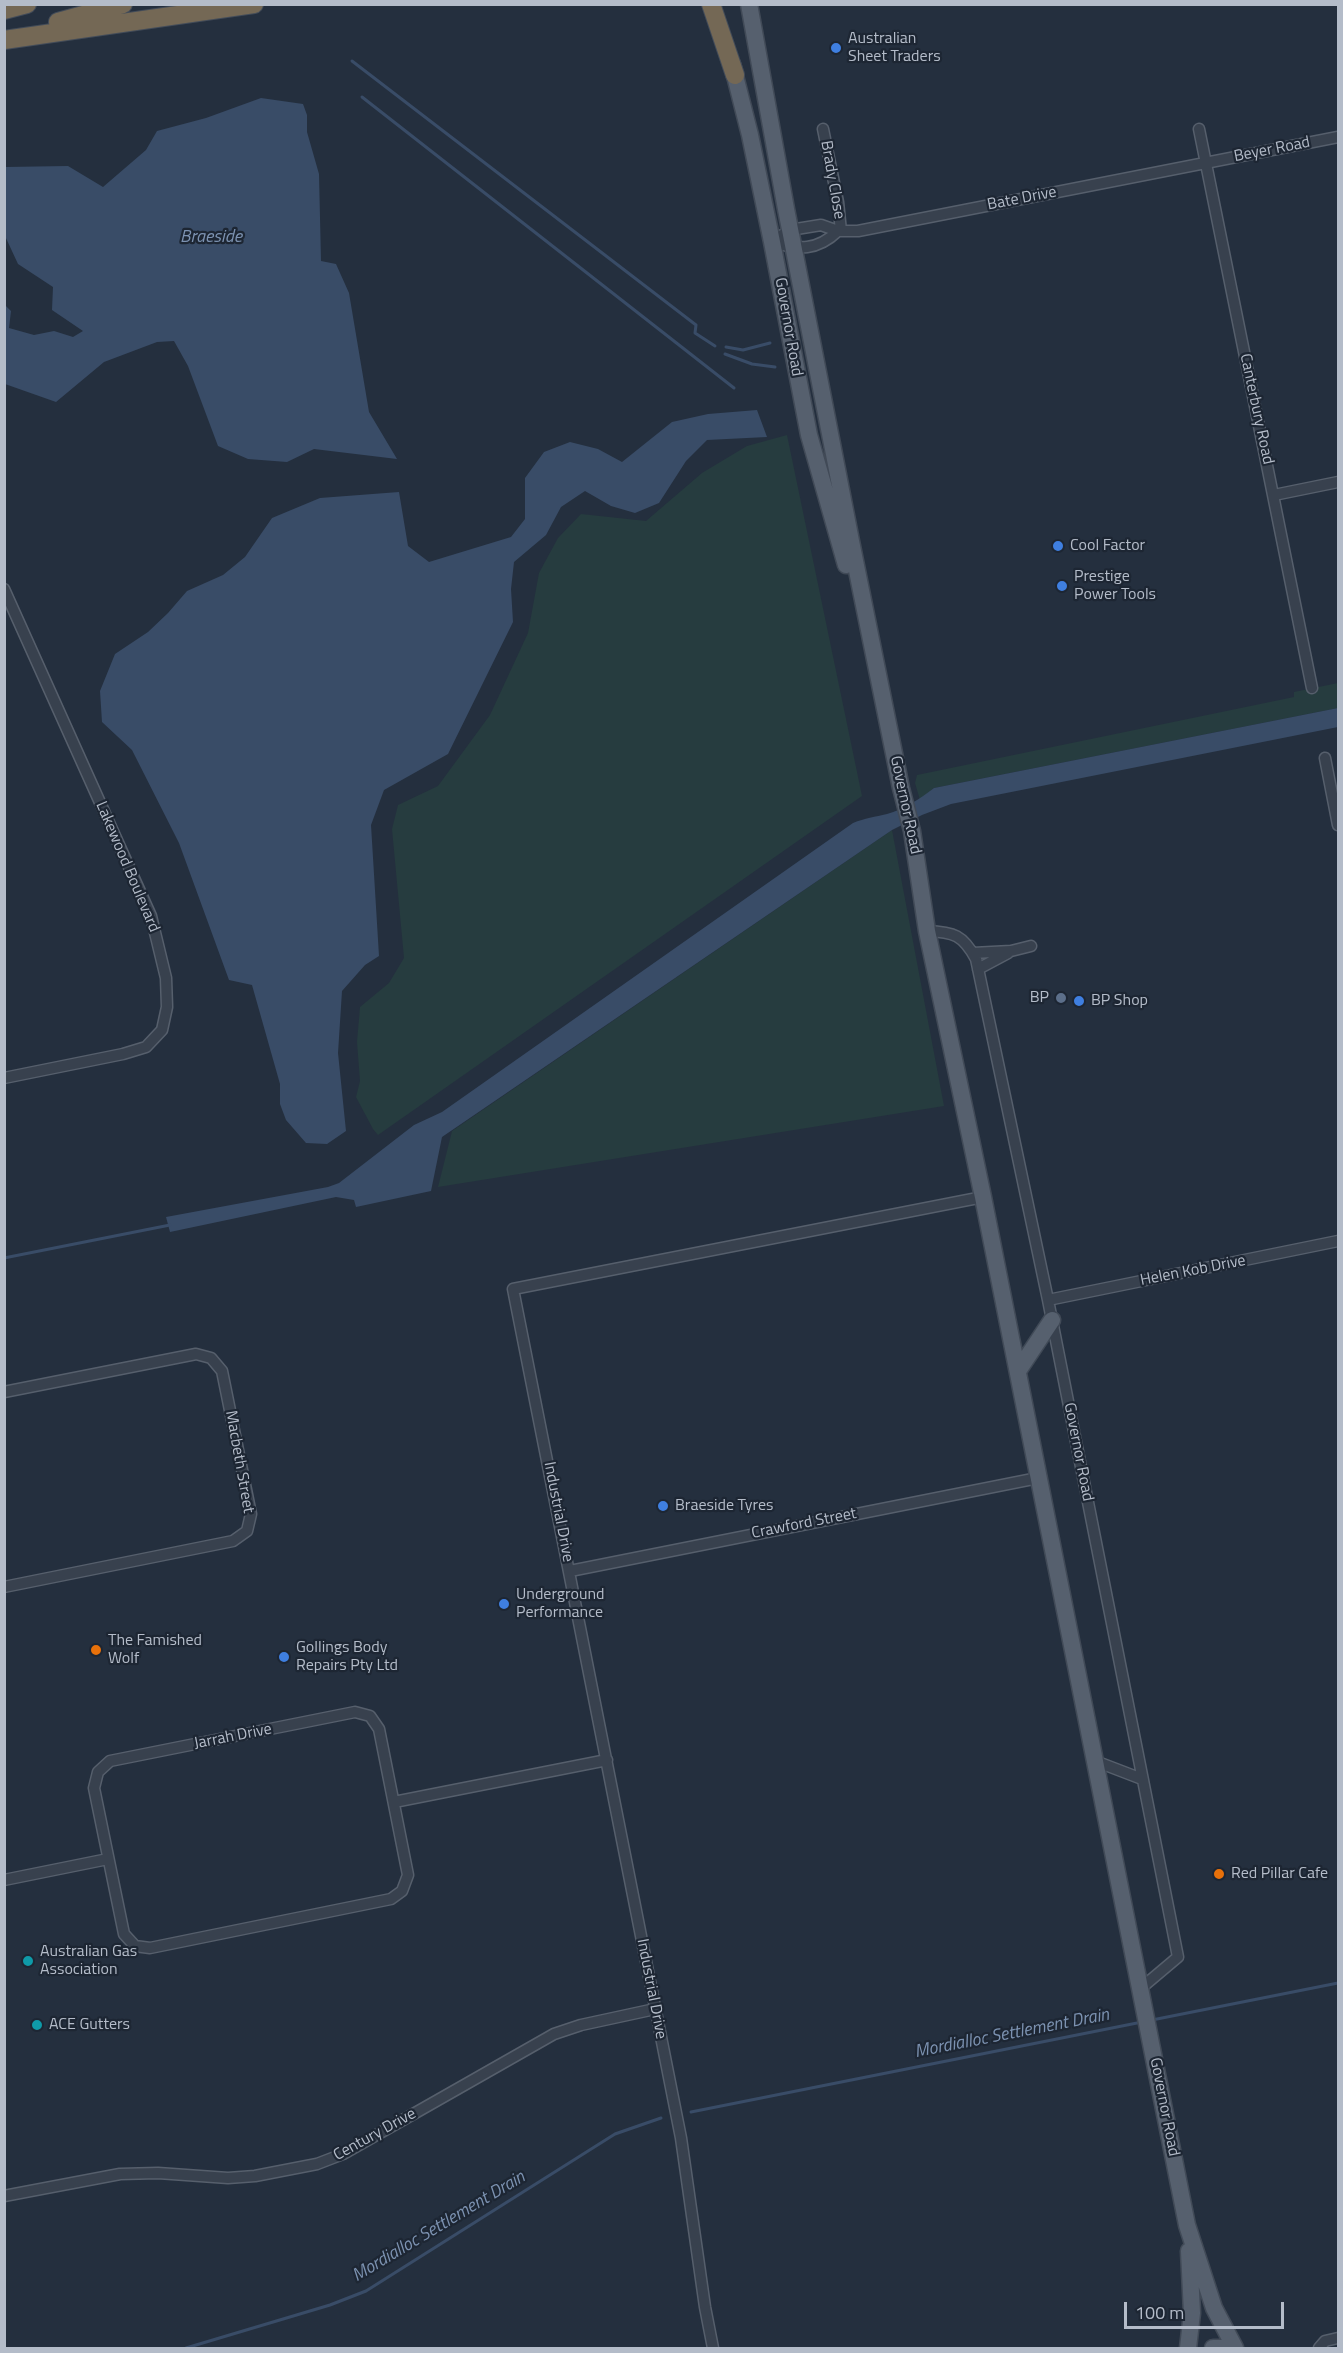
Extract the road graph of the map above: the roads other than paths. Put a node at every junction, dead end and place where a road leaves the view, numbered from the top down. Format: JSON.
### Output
{"nodes":[{"id":1,"x":27,"y":4,"type":"edge"},
{"id":2,"x":123,"y":4,"type":"edge"},
{"id":3,"x":254,"y":4,"type":"edge"},
{"id":4,"x":711,"y":4,"type":"edge"},
{"id":5,"x":718,"y":4,"type":"edge"},
{"id":6,"x":749,"y":4,"type":"edge"},
{"id":7,"x":4,"y":10,"type":"edge"},
{"id":8,"x":4,"y":38,"type":"edge"},
{"id":9,"x":735,"y":75,"type":"junction"},
{"id":10,"x":823,"y":129,"type":"dead end"},
{"id":11,"x":1199,"y":129,"type":"dead end"},
{"id":12,"x":1338,"y":137,"type":"edge"},
{"id":13,"x":1206,"y":164,"type":"junction"},
{"id":14,"x":790,"y":230,"type":"junction"},
{"id":15,"x":839,"y":231,"type":"junction"},
{"id":16,"x":772,"y":242,"type":"junction"},
{"id":17,"x":794,"y":249,"type":"junction"},
{"id":18,"x":1338,"y":482,"type":"edge"},
{"id":19,"x":1274,"y":495,"type":"junction"},
{"id":20,"x":4,"y":589,"type":"edge"},
{"id":21,"x":872,"y":645,"type":"junction"},
{"id":22,"x":1312,"y":688,"type":"dead end"},
{"id":23,"x":1325,"y":758,"type":"dead end"},
{"id":24,"x":1338,"y":825,"type":"edge"},
{"id":25,"x":927,"y":931,"type":"junction"},
{"id":26,"x":1031,"y":946,"type":"dead end"},
{"id":27,"x":1011,"y":951,"type":"junction"},
{"id":28,"x":972,"y":953,"type":"junction"},
{"id":29,"x":978,"y":969,"type":"junction"},
{"id":30,"x":4,"y":1078,"type":"edge"},
{"id":31,"x":983,"y":1197,"type":"junction"},
{"id":32,"x":1338,"y":1242,"type":"edge"},
{"id":33,"x":1048,"y":1300,"type":"junction"},
{"id":34,"x":1052,"y":1320,"type":"junction"},
{"id":35,"x":1018,"y":1371,"type":"junction"},
{"id":36,"x":4,"y":1392,"type":"edge"},
{"id":37,"x":1038,"y":1478,"type":"junction"},
{"id":38,"x":570,"y":1571,"type":"junction"},
{"id":39,"x":4,"y":1587,"type":"edge"},
{"id":40,"x":607,"y":1760,"type":"junction"},
{"id":41,"x":1095,"y":1761,"type":"junction"},
{"id":42,"x":1142,"y":1779,"type":"junction"},
{"id":43,"x":394,"y":1802,"type":"junction"},
{"id":44,"x":108,"y":1859,"type":"junction"},
{"id":45,"x":4,"y":1880,"type":"edge"},
{"id":46,"x":1140,"y":1989,"type":"junction"},
{"id":47,"x":655,"y":2009,"type":"junction"},
{"id":48,"x":4,"y":2196,"type":"edge"},
{"id":49,"x":1187,"y":2225,"type":"junction"},
{"id":50,"x":1338,"y":2338,"type":"edge"},
{"id":51,"x":713,"y":2349,"type":"edge"},
{"id":52,"x":1188,"y":2349,"type":"edge"},
{"id":53,"x":1213,"y":2349,"type":"edge"},
{"id":54,"x":1222,"y":2349,"type":"edge"},
{"id":55,"x":1235,"y":2349,"type":"edge"},
{"id":56,"x":1319,"y":2349,"type":"edge"}],
"edges":[{"from":1,"to":7,"type":"highway"},
{"from":2,"to":8,"type":"highway"},
{"from":3,"to":8,"type":"highway"},
{"from":4,"to":9,"type":"highway"},
{"from":5,"to":9,"type":"main road","name":"Governor Road"},
{"from":6,"to":14,"type":"main road","name":"Governor Road"},
{"from":9,"to":16,"type":"main road","name":"Governor Road"},
{"from":10,"to":15,"type":"street","name":"Brady Close"},
{"from":11,"to":13,"type":"street","name":"Canterbury Road"},
{"from":12,"to":13,"type":"street","name":"Beyer Road"},
{"from":13,"to":15,"type":"street","name":"Bate Drive"},
{"from":13,"to":19,"type":"street","name":"Canterbury Road"},
{"from":14,"to":15,"type":"street","name":"Bate Drive"},
{"from":14,"to":16,"type":"street","name":"Bate Drive"},
{"from":14,"to":17,"type":"main road","name":"Governor Road"},
{"from":15,"to":17,"type":"street","name":"Bate Drive"},
{"from":16,"to":17,"type":"street","name":"Bate Drive"},
{"from":16,"to":21,"type":"main road","name":"Governor Road"},
{"from":17,"to":21,"type":"main road","name":"Governor Road"},
{"from":18,"to":19,"type":"street"},
{"from":19,"to":22,"type":"street","name":"Canterbury Road"},
{"from":20,"to":30,"type":"street","name":"Lakewood Boulevard"},
{"from":21,"to":25,"type":"main road","name":"Governor Road"},
{"from":23,"to":24,"type":"street"},
{"from":25,"to":28,"type":"street","name":"Governor Road"},
{"from":25,"to":31,"type":"main road","name":"Governor Road"},
{"from":26,"to":27,"type":"street"},
{"from":27,"to":28,"type":"street"},
{"from":27,"to":29,"type":"street"},
{"from":28,"to":29,"type":"street","name":"Governor Road"},
{"from":29,"to":33,"type":"street","name":"Governor Road"},
{"from":31,"to":35,"type":"main road","name":"Governor Road"},
{"from":31,"to":38,"type":"street","name":"Industrial Drive"},
{"from":32,"to":33,"type":"street","name":"Helen Kob Drive"},
{"from":33,"to":34,"type":"street","name":"Governor Road"},
{"from":34,"to":35,"type":"main road"},
{"from":34,"to":42,"type":"street","name":"Governor Road"},
{"from":35,"to":37,"type":"main road","name":"Governor Road"},
{"from":36,"to":39,"type":"street","name":"Macbeth Street"},
{"from":37,"to":38,"type":"street","name":"Crawford Street"},
{"from":37,"to":41,"type":"main road","name":"Governor Road"},
{"from":38,"to":40,"type":"street","name":"Industrial Drive"},
{"from":40,"to":43,"type":"street"},
{"from":40,"to":47,"type":"street","name":"Industrial Drive"},
{"from":41,"to":42,"type":"street"},
{"from":41,"to":46,"type":"main road","name":"Governor Road"},
{"from":42,"to":46,"type":"street","name":"Governor Road"},
{"from":43,"to":44,"type":"street","name":"Jarrah Drive"},
{"from":43,"to":44,"type":"street","name":"Jarrah Drive"},
{"from":44,"to":45,"type":"street"},
{"from":46,"to":49,"type":"main road","name":"Governor Road"},
{"from":47,"to":48,"type":"street","name":"Century Drive"},
{"from":47,"to":51,"type":"street","name":"Industrial Drive"},
{"from":49,"to":52,"type":"main road","name":"Governor Road"},
{"from":49,"to":55,"type":"main road","name":"Governor Road"},
{"from":50,"to":56,"type":"street"},
{"from":53,"to":54,"type":"main road"}]}
